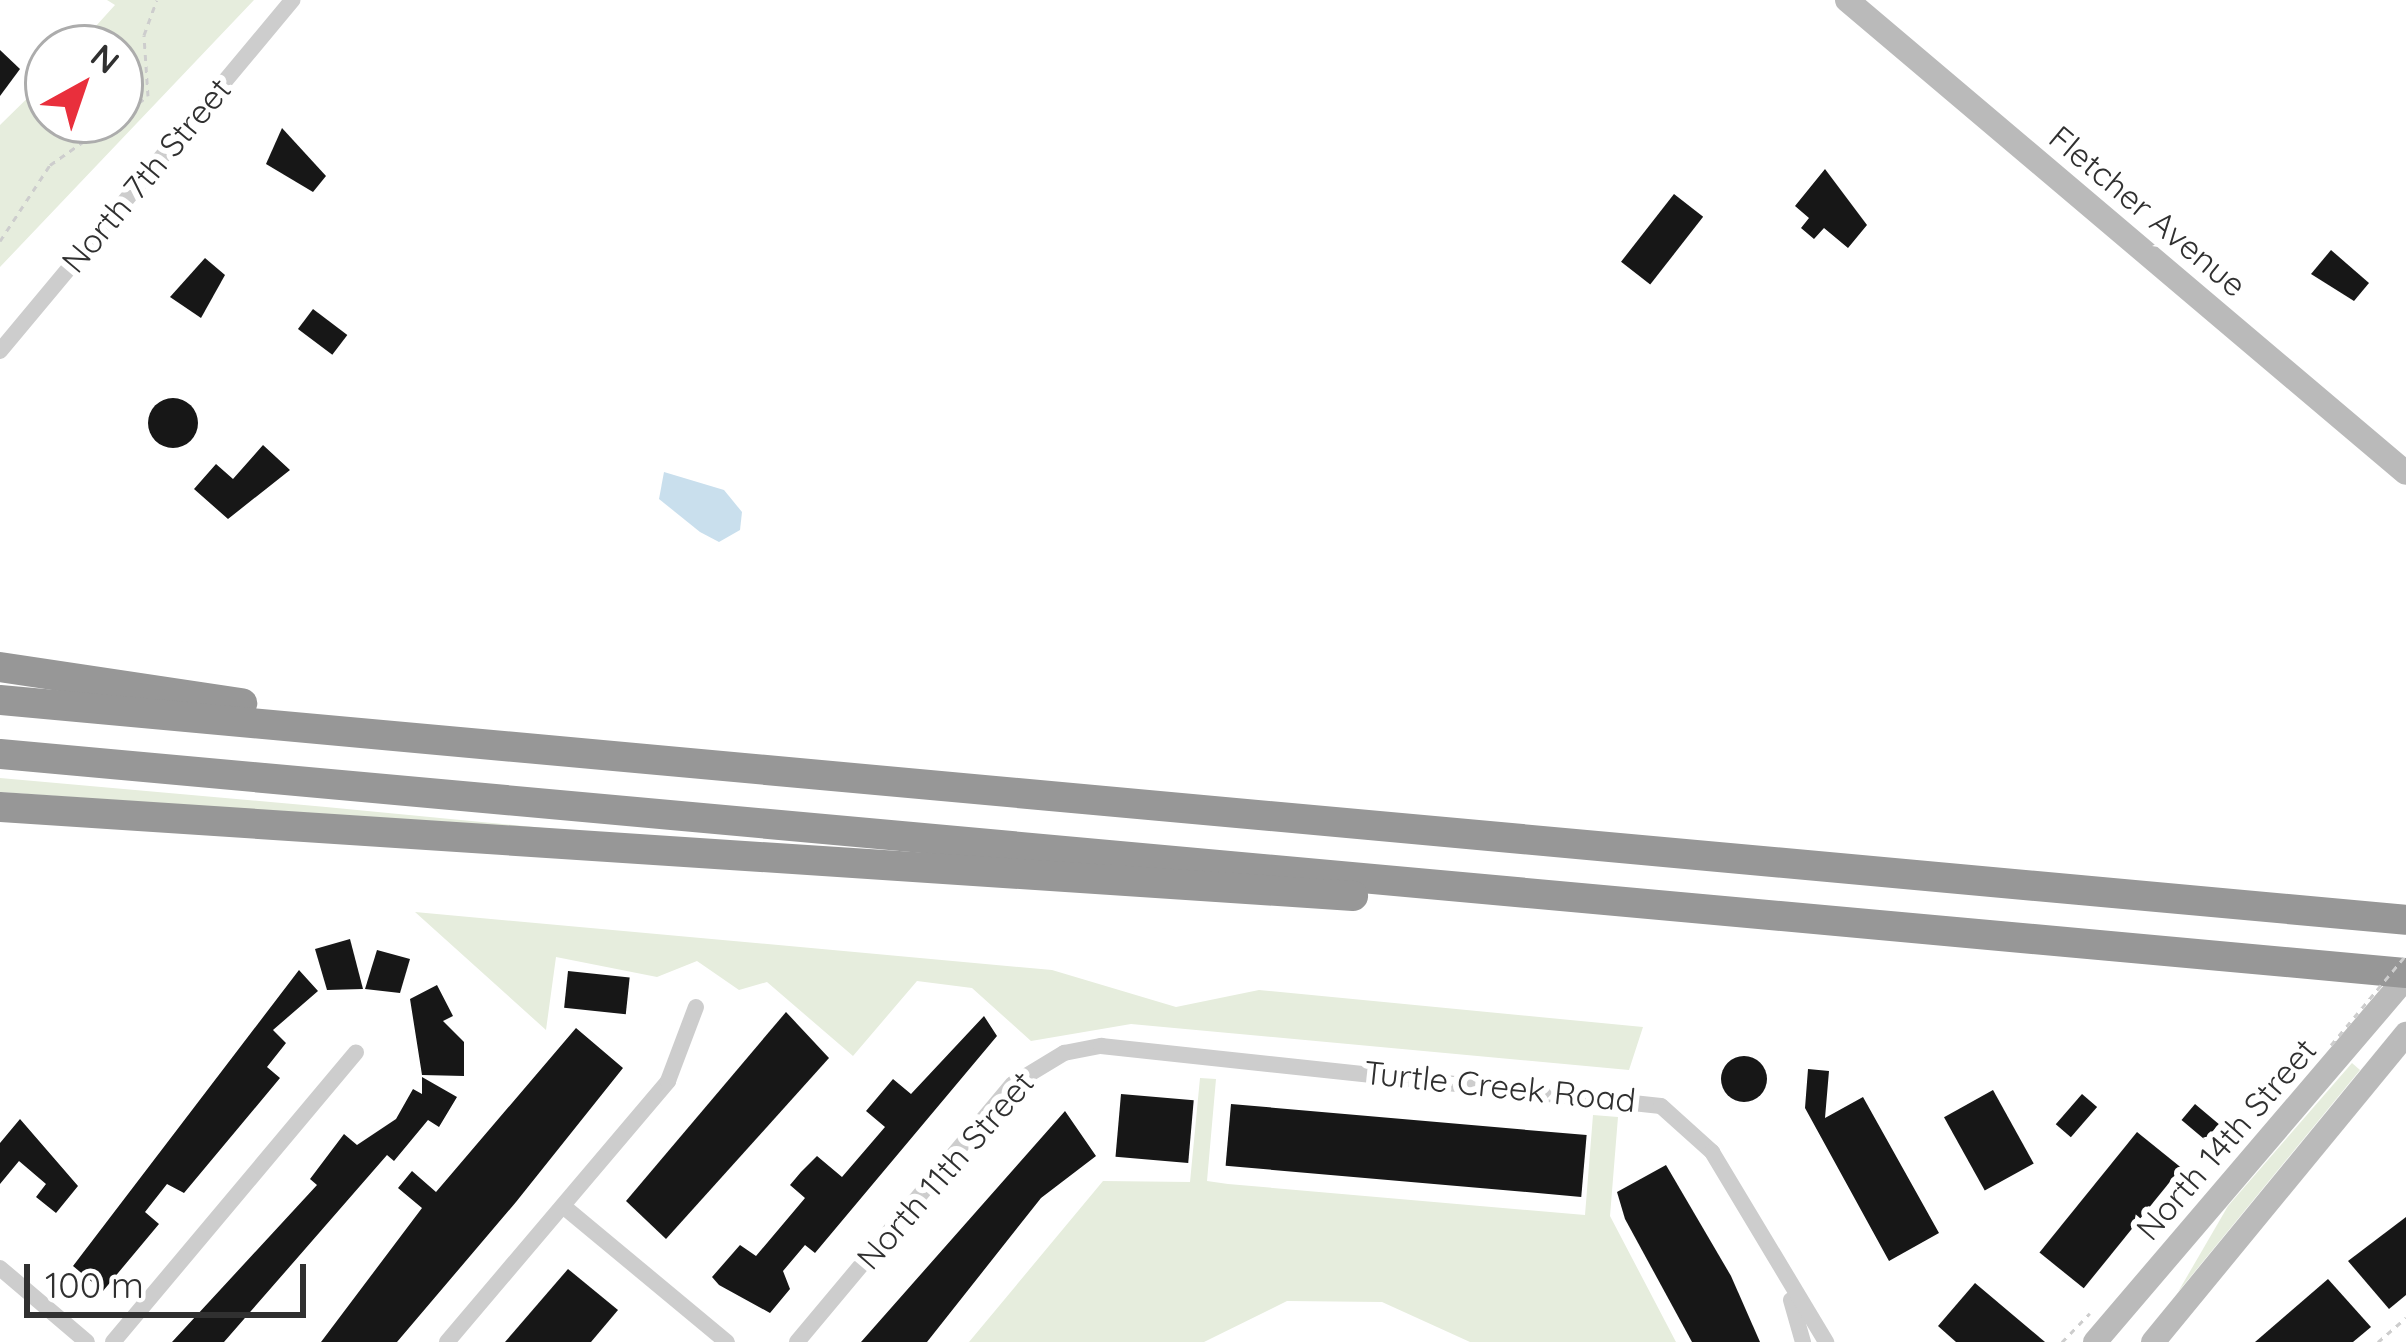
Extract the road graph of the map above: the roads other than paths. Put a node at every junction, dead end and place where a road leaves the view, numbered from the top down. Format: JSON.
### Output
{"nodes":[{"id":1,"x":292,"y":0,"type":"edge"},
{"id":2,"x":1847,"y":0,"type":"edge"},
{"id":3,"x":0,"y":351,"type":"edge"},
{"id":4,"x":2406,"y":472,"type":"edge"},
{"id":5,"x":0,"y":667,"type":"edge"},
{"id":6,"x":0,"y":700,"type":"edge"},
{"id":7,"x":550,"y":749,"type":"junction"},
{"id":8,"x":0,"y":754,"type":"edge"},
{"id":9,"x":0,"y":807,"type":"edge"},
{"id":10,"x":1659,"y":904,"type":"junction"},
{"id":11,"x":2406,"y":920,"type":"edge"},
{"id":12,"x":2406,"y":976,"type":"edge"},
{"id":13,"x":696,"y":1007,"type":"dead end"},
{"id":14,"x":2406,"y":1034,"type":"edge"},
{"id":15,"x":1120,"y":1046,"type":"joint"},
{"id":16,"x":356,"y":1052,"type":"dead end"},
{"id":17,"x":563,"y":1206,"type":"junction"},
{"id":18,"x":0,"y":1268,"type":"edge"},
{"id":19,"x":1785,"y":1282,"type":"junction"},
{"id":20,"x":87,"y":1342,"type":"edge"},
{"id":21,"x":113,"y":1342,"type":"edge"},
{"id":22,"x":447,"y":1342,"type":"edge"},
{"id":23,"x":727,"y":1342,"type":"edge"},
{"id":24,"x":797,"y":1342,"type":"edge"},
{"id":25,"x":1803,"y":1342,"type":"edge"},
{"id":26,"x":1826,"y":1342,"type":"edge"},
{"id":27,"x":2095,"y":1342,"type":"edge"},
{"id":28,"x":2153,"y":1342,"type":"edge"}],
"edges":[{"from":1,"to":3,"type":"street","name":"North 7th Street"},
{"from":2,"to":4,"type":"main road","name":"Fletcher Avenue"},
{"from":5,"to":7,"type":"highway"},
{"from":6,"to":7,"type":"highway"},
{"from":7,"to":11,"type":"highway"},
{"from":8,"to":10,"type":"highway"},
{"from":9,"to":10,"type":"highway"},
{"from":10,"to":12,"type":"highway"},
{"from":12,"to":27,"type":"main road","name":"North 14th Street"},
{"from":13,"to":17,"type":"street"},
{"from":14,"to":28,"type":"main road","name":"North 14th Street"},
{"from":15,"to":19,"type":"street","name":"Turtle Creek Road"},
{"from":15,"to":24,"type":"street","name":"North 11th Street"},
{"from":16,"to":21,"type":"street"},
{"from":17,"to":22,"type":"street"},
{"from":17,"to":23,"type":"street"},
{"from":18,"to":20,"type":"street"},
{"from":19,"to":25,"type":"street","name":"Turtle Creek Road"},
{"from":19,"to":26,"type":"street","name":"Turtle Creek Road"}]}
